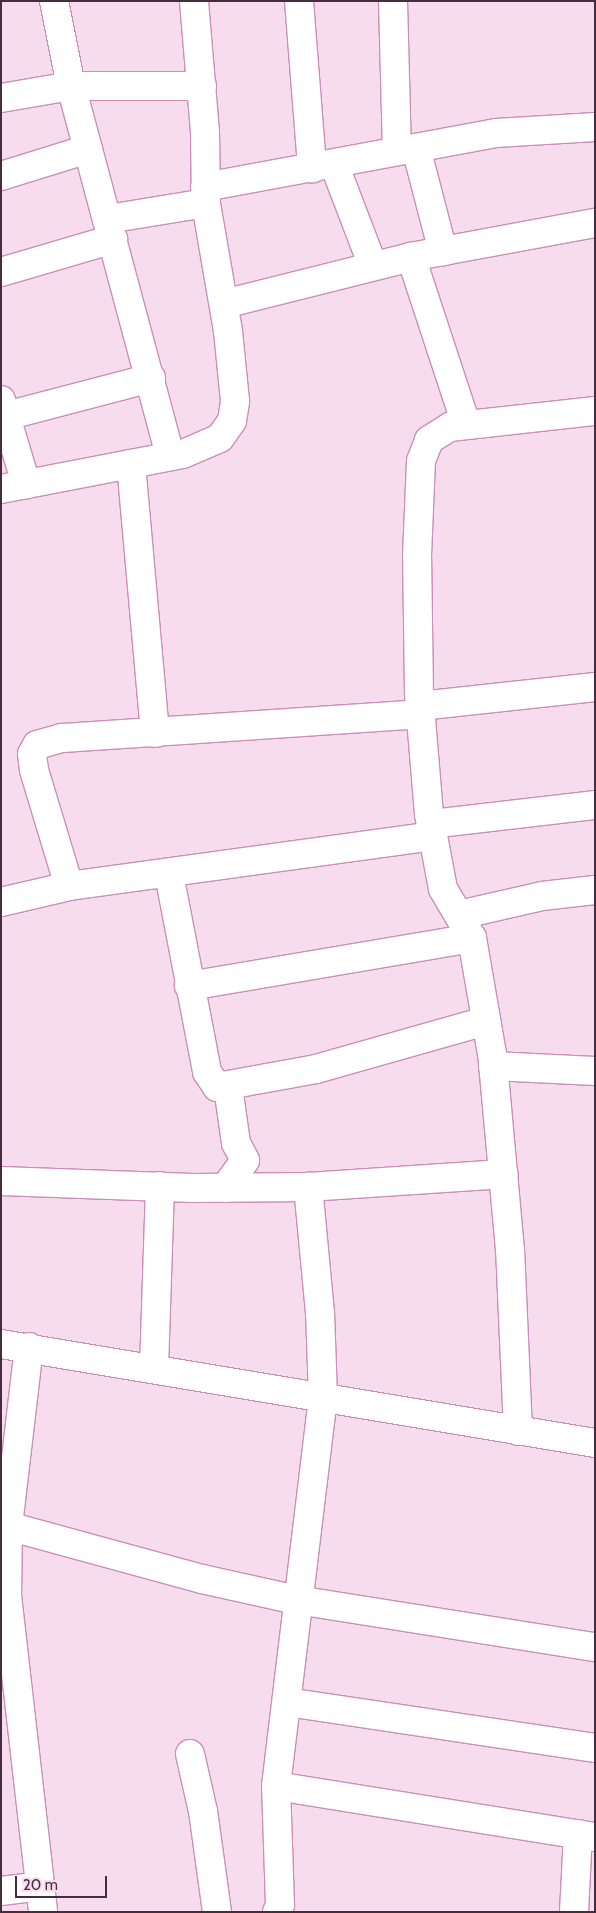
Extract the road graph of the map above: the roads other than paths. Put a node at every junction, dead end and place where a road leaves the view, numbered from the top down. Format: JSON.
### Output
{"nodes":[{"id":1,"x":54,"y":1,"type":"edge"},
{"id":2,"x":194,"y":1,"type":"edge"},
{"id":3,"x":299,"y":1,"type":"edge"},
{"id":4,"x":393,"y":1,"type":"edge"},
{"id":5,"x":70,"y":86,"type":"junction"},
{"id":6,"x":202,"y":86,"type":"junction"},
{"id":7,"x":1,"y":98,"type":"edge"},
{"id":8,"x":595,"y":127,"type":"edge"},
{"id":9,"x":88,"y":149,"type":"junction"},
{"id":10,"x":407,"y":149,"type":"junction"},
{"id":11,"x":323,"y":166,"type":"junction"},
{"id":12,"x":1,"y":176,"type":"edge"},
{"id":13,"x":205,"y":195,"type":"junction"},
{"id":14,"x":595,"y":223,"type":"edge"},
{"id":15,"x":110,"y":229,"type":"junction"},
{"id":16,"x":443,"y":252,"type":"junction"},
{"id":17,"x":411,"y":257,"type":"junction"},
{"id":18,"x":373,"y":266,"type":"junction"},
{"id":19,"x":1,"y":272,"type":"edge"},
{"id":20,"x":224,"y":304,"type":"junction"},
{"id":21,"x":151,"y":378,"type":"junction"},
{"id":22,"x":4,"y":408,"type":"edge"},
{"id":23,"x":595,"y":411,"type":"edge"},
{"id":24,"x":466,"y":424,"type":"junction"},
{"id":25,"x":170,"y":456,"type":"junction"},
{"id":26,"x":131,"y":464,"type":"junction"},
{"id":27,"x":14,"y":487,"type":"edge"},
{"id":28,"x":595,"y":687,"type":"edge"},
{"id":29,"x":420,"y":710,"type":"junction"},
{"id":30,"x":155,"y":733,"type":"junction"},
{"id":31,"x":595,"y":805,"type":"edge"},
{"id":32,"x":432,"y":830,"type":"junction"},
{"id":33,"x":169,"y":874,"type":"junction"},
{"id":34,"x":69,"y":886,"type":"junction"},
{"id":35,"x":595,"y":890,"type":"edge"},
{"id":36,"x":1,"y":902,"type":"edge"},
{"id":37,"x":459,"y":914,"type":"junction"},
{"id":38,"x":472,"y":938,"type":"junction"},
{"id":39,"x":189,"y":986,"type":"junction"},
{"id":40,"x":486,"y":1021,"type":"junction"},
{"id":41,"x":493,"y":1066,"type":"junction"},
{"id":42,"x":595,"y":1071,"type":"edge"},
{"id":43,"x":228,"y":1087,"type":"junction"},
{"id":44,"x":504,"y":1174,"type":"junction"},
{"id":45,"x":1,"y":1181,"type":"edge"},
{"id":46,"x":160,"y":1186,"type":"junction"},
{"id":47,"x":308,"y":1187,"type":"junction"},
{"id":48,"x":224,"y":1188,"type":"junction"},
{"id":49,"x":1,"y":1344,"type":"edge"},
{"id":50,"x":29,"y":1347,"type":"junction"},
{"id":51,"x":154,"y":1368,"type":"junction"},
{"id":52,"x":323,"y":1396,"type":"junction"},
{"id":53,"x":518,"y":1431,"type":"junction"},
{"id":54,"x":595,"y":1443,"type":"edge"},
{"id":55,"x":8,"y":1526,"type":"junction"},
{"id":56,"x":4,"y":1595,"type":"edge"},
{"id":57,"x":297,"y":1600,"type":"junction"},
{"id":58,"x":595,"y":1646,"type":"edge"},
{"id":59,"x":287,"y":1702,"type":"junction"},
{"id":60,"x":11,"y":1740,"type":"edge"},
{"id":61,"x":595,"y":1748,"type":"edge"},
{"id":62,"x":190,"y":1754,"type":"dead end"},
{"id":63,"x":276,"y":1786,"type":"junction"},
{"id":64,"x":586,"y":1835,"type":"edge"},
{"id":65,"x":1,"y":1891,"type":"edge"},
{"id":66,"x":41,"y":1899,"type":"edge"},
{"id":67,"x":217,"y":1912,"type":"edge"},
{"id":68,"x":277,"y":1912,"type":"edge"},
{"id":69,"x":574,"y":1912,"type":"edge"}],
"edges":[{"from":1,"to":5,"type":"street"},
{"from":2,"to":6,"type":"street"},
{"from":3,"to":11,"type":"street"},
{"from":4,"to":10,"type":"street"},
{"from":5,"to":6,"type":"street"},
{"from":5,"to":7,"type":"street"},
{"from":5,"to":9,"type":"street"},
{"from":6,"to":13,"type":"street"},
{"from":8,"to":10,"type":"street"},
{"from":9,"to":12,"type":"street"},
{"from":9,"to":15,"type":"street"},
{"from":10,"to":11,"type":"street"},
{"from":10,"to":16,"type":"street"},
{"from":11,"to":13,"type":"street"},
{"from":11,"to":18,"type":"street"},
{"from":13,"to":15,"type":"street"},
{"from":13,"to":20,"type":"street"},
{"from":14,"to":16,"type":"street"},
{"from":15,"to":19,"type":"street"},
{"from":15,"to":21,"type":"street"},
{"from":16,"to":17,"type":"street"},
{"from":17,"to":18,"type":"street"},
{"from":17,"to":24,"type":"street"},
{"from":18,"to":20,"type":"street"},
{"from":20,"to":25,"type":"street"},
{"from":21,"to":22,"type":"street"},
{"from":21,"to":25,"type":"street"},
{"from":22,"to":27,"type":"street"},
{"from":23,"to":24,"type":"street"},
{"from":24,"to":29,"type":"street"},
{"from":25,"to":26,"type":"street"},
{"from":26,"to":27,"type":"street"},
{"from":26,"to":30,"type":"street"},
{"from":28,"to":29,"type":"street"},
{"from":29,"to":30,"type":"street"},
{"from":29,"to":32,"type":"street"},
{"from":30,"to":34,"type":"street"},
{"from":31,"to":32,"type":"street"},
{"from":32,"to":33,"type":"street"},
{"from":32,"to":37,"type":"street"},
{"from":33,"to":34,"type":"street"},
{"from":33,"to":39,"type":"street"},
{"from":34,"to":36,"type":"street"},
{"from":35,"to":37,"type":"street"},
{"from":37,"to":38,"type":"street"},
{"from":38,"to":39,"type":"street"},
{"from":38,"to":40,"type":"street"},
{"from":39,"to":43,"type":"street"},
{"from":40,"to":41,"type":"street"},
{"from":40,"to":43,"type":"street"},
{"from":41,"to":42,"type":"street"},
{"from":41,"to":44,"type":"street"},
{"from":43,"to":48,"type":"street"},
{"from":44,"to":47,"type":"street"},
{"from":44,"to":53,"type":"street"},
{"from":45,"to":46,"type":"street"},
{"from":46,"to":48,"type":"street"},
{"from":46,"to":51,"type":"street"},
{"from":47,"to":48,"type":"street"},
{"from":47,"to":52,"type":"street"},
{"from":49,"to":50,"type":"street"},
{"from":50,"to":51,"type":"street"},
{"from":50,"to":55,"type":"street"},
{"from":51,"to":52,"type":"street"},
{"from":52,"to":53,"type":"street"},
{"from":52,"to":57,"type":"street"},
{"from":53,"to":54,"type":"street"},
{"from":55,"to":56,"type":"street"},
{"from":55,"to":57,"type":"street"},
{"from":56,"to":60,"type":"street"},
{"from":57,"to":58,"type":"street"},
{"from":57,"to":59,"type":"street"},
{"from":59,"to":61,"type":"street"},
{"from":59,"to":63,"type":"street"},
{"from":60,"to":66,"type":"street"},
{"from":62,"to":67,"type":"street"},
{"from":63,"to":64,"type":"street"},
{"from":63,"to":68,"type":"street"},
{"from":64,"to":69,"type":"street"},
{"from":65,"to":66,"type":"street"}]}
